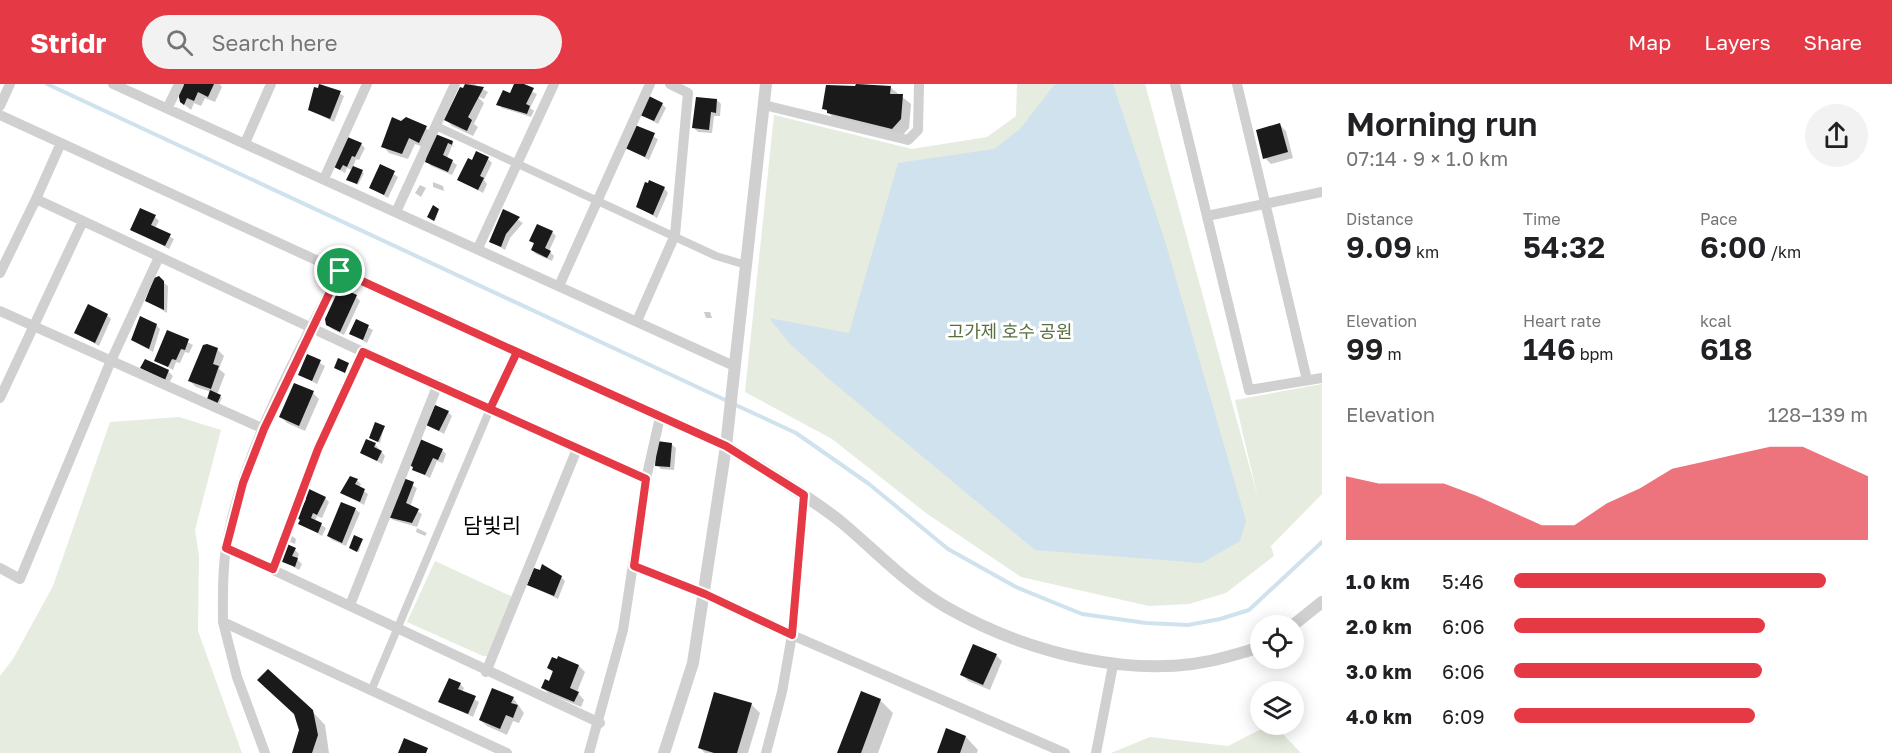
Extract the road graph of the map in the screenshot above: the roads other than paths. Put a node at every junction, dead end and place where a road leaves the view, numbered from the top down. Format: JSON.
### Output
{"nodes":[{"id":1,"x":10,"y":84,"type":"edge"},
{"id":2,"x":113,"y":84,"type":"edge"},
{"id":3,"x":179,"y":84,"type":"edge"},
{"id":4,"x":272,"y":84,"type":"edge"},
{"id":5,"x":367,"y":84,"type":"edge"},
{"id":6,"x":456,"y":84,"type":"edge"},
{"id":7,"x":554,"y":84,"type":"edge"},
{"id":8,"x":650,"y":84,"type":"edge"},
{"id":9,"x":670,"y":84,"type":"edge"},
{"id":10,"x":766,"y":84,"type":"edge"},
{"id":11,"x":919,"y":84,"type":"edge"},
{"id":12,"x":1175,"y":84,"type":"edge"},
{"id":13,"x":1237,"y":84,"type":"edge"},
{"id":14,"x":764,"y":105,"type":"junction"},
{"id":15,"x":0,"y":106,"type":"edge"},
{"id":16,"x":168,"y":107,"type":"junction"},
{"id":17,"x":0,"y":114,"type":"edge"},
{"id":18,"x":436,"y":126,"type":"junction"},
{"id":19,"x":61,"y":143,"type":"junction"},
{"id":20,"x":244,"y":143,"type":"junction"},
{"id":21,"x":517,"y":163,"type":"junction"},
{"id":22,"x":324,"y":179,"type":"junction"},
{"id":23,"x":1322,"y":192,"type":"edge"},
{"id":24,"x":36,"y":199,"type":"junction"},
{"id":25,"x":598,"y":200,"type":"junction"},
{"id":26,"x":1265,"y":204,"type":"junction"},
{"id":27,"x":396,"y":212,"type":"junction"},
{"id":28,"x":1207,"y":216,"type":"junction"},
{"id":29,"x":83,"y":221,"type":"junction"},
{"id":30,"x":675,"y":236,"type":"junction"},
{"id":31,"x":478,"y":248,"type":"junction"},
{"id":32,"x":159,"y":257,"type":"junction"},
{"id":33,"x":746,"y":265,"type":"junction"},
{"id":34,"x":340,"y":271,"type":"junction"},
{"id":35,"x":0,"y":273,"type":"edge"},
{"id":36,"x":560,"y":286,"type":"junction"},
{"id":37,"x":0,"y":311,"type":"edge"},
{"id":38,"x":637,"y":321,"type":"junction"},
{"id":39,"x":32,"y":325,"type":"junction"},
{"id":40,"x":311,"y":328,"type":"junction"},
{"id":41,"x":363,"y":352,"type":"junction"},
{"id":42,"x":517,"y":352,"type":"junction"},
{"id":43,"x":111,"y":363,"type":"junction"},
{"id":44,"x":733,"y":371,"type":"junction"},
{"id":45,"x":1322,"y":378,"type":"edge"},
{"id":46,"x":1307,"y":380,"type":"junction"},
{"id":47,"x":438,"y":384,"type":"junction"},
{"id":48,"x":0,"y":398,"type":"edge"},
{"id":49,"x":490,"y":409,"type":"junction"},
{"id":50,"x":660,"y":417,"type":"junction"},
{"id":51,"x":264,"y":429,"type":"junction"},
{"id":52,"x":726,"y":446,"type":"junction"},
{"id":53,"x":577,"y":449,"type":"junction"},
{"id":54,"x":646,"y":479,"type":"junction"},
{"id":55,"x":804,"y":495,"type":"junction"},
{"id":56,"x":226,"y":548,"type":"junction"},
{"id":57,"x":634,"y":566,"type":"junction"},
{"id":58,"x":0,"y":568,"type":"edge"},
{"id":59,"x":273,"y":569,"type":"junction"},
{"id":60,"x":705,"y":594,"type":"junction"},
{"id":61,"x":1322,"y":602,"type":"edge"},
{"id":62,"x":350,"y":605,"type":"junction"},
{"id":63,"x":1304,"y":616,"type":"edge"},
{"id":64,"x":223,"y":622,"type":"junction"},
{"id":65,"x":399,"y":629,"type":"junction"},
{"id":66,"x":792,"y":635,"type":"junction"},
{"id":67,"x":1250,"y":649,"type":"edge"},
{"id":68,"x":1113,"y":665,"type":"junction"},
{"id":69,"x":486,"y":672,"type":"junction"},
{"id":70,"x":371,"y":691,"type":"junction"},
{"id":71,"x":600,"y":723,"type":"junction"},
{"id":72,"x":265,"y":753,"type":"edge"},
{"id":73,"x":507,"y":753,"type":"edge"},
{"id":74,"x":590,"y":753,"type":"edge"},
{"id":75,"x":664,"y":753,"type":"edge"},
{"id":76,"x":766,"y":753,"type":"edge"},
{"id":77,"x":1065,"y":753,"type":"edge"},
{"id":78,"x":1096,"y":753,"type":"edge"}],
"edges":[{"from":1,"to":15,"type":"street"},
{"from":2,"to":16,"type":"street"},
{"from":3,"to":16,"type":"street"},
{"from":4,"to":20,"type":"street"},
{"from":5,"to":22,"type":"street"},
{"from":6,"to":18,"type":"street"},
{"from":7,"to":21,"type":"street"},
{"from":8,"to":25,"type":"street"},
{"from":9,"to":30,"type":"street"},
{"from":10,"to":14,"type":"street"},
{"from":11,"to":14,"type":"street"},
{"from":12,"to":28,"type":"street"},
{"from":13,"to":26,"type":"street"},
{"from":14,"to":33,"type":"street"},
{"from":16,"to":20,"type":"street"},
{"from":17,"to":19,"type":"street"},
{"from":18,"to":21,"type":"street"},
{"from":18,"to":27,"type":"street"},
{"from":19,"to":24,"type":"street"},
{"from":19,"to":34,"type":"street"},
{"from":20,"to":22,"type":"street"},
{"from":21,"to":25,"type":"street"},
{"from":21,"to":31,"type":"street"},
{"from":22,"to":27,"type":"street"},
{"from":23,"to":26,"type":"street"},
{"from":24,"to":29,"type":"street"},
{"from":24,"to":35,"type":"street"},
{"from":25,"to":30,"type":"street"},
{"from":25,"to":36,"type":"street"},
{"from":26,"to":28,"type":"street"},
{"from":26,"to":46,"type":"street"},
{"from":27,"to":31,"type":"street"},
{"from":28,"to":46,"type":"street"},
{"from":29,"to":32,"type":"street"},
{"from":29,"to":39,"type":"street"},
{"from":30,"to":33,"type":"street"},
{"from":30,"to":38,"type":"street"},
{"from":31,"to":36,"type":"street"},
{"from":32,"to":40,"type":"street"},
{"from":32,"to":43,"type":"street"},
{"from":33,"to":44,"type":"street"},
{"from":34,"to":40,"type":"street"},
{"from":34,"to":42,"type":"street"},
{"from":36,"to":38,"type":"street"},
{"from":37,"to":39,"type":"street"},
{"from":38,"to":44,"type":"street"},
{"from":39,"to":43,"type":"street"},
{"from":39,"to":48,"type":"street"},
{"from":40,"to":41,"type":"street"},
{"from":40,"to":51,"type":"street"},
{"from":41,"to":47,"type":"street"},
{"from":41,"to":59,"type":"street"},
{"from":42,"to":49,"type":"street"},
{"from":42,"to":50,"type":"street"},
{"from":43,"to":51,"type":"street"},
{"from":43,"to":58,"type":"street"},
{"from":44,"to":52,"type":"street"},
{"from":45,"to":46,"type":"street"},
{"from":47,"to":49,"type":"street"},
{"from":47,"to":62,"type":"street"},
{"from":49,"to":53,"type":"street"},
{"from":49,"to":65,"type":"street"},
{"from":50,"to":52,"type":"street"},
{"from":50,"to":54,"type":"street"},
{"from":51,"to":56,"type":"street"},
{"from":52,"to":55,"type":"street"},
{"from":52,"to":60,"type":"street"},
{"from":53,"to":54,"type":"street"},
{"from":53,"to":69,"type":"street"},
{"from":54,"to":57,"type":"street"},
{"from":55,"to":66,"type":"street"},
{"from":55,"to":68,"type":"street"},
{"from":56,"to":59,"type":"street"},
{"from":56,"to":64,"type":"street"},
{"from":57,"to":60,"type":"street"},
{"from":57,"to":71,"type":"street"},
{"from":59,"to":62,"type":"street"},
{"from":60,"to":66,"type":"street"},
{"from":60,"to":75,"type":"street"},
{"from":61,"to":63,"type":"street"},
{"from":62,"to":65,"type":"street"},
{"from":64,"to":70,"type":"street"},
{"from":64,"to":72,"type":"street"},
{"from":65,"to":69,"type":"street"},
{"from":65,"to":70,"type":"street"},
{"from":66,"to":76,"type":"street"},
{"from":66,"to":77,"type":"street"},
{"from":67,"to":68,"type":"street"},
{"from":68,"to":78,"type":"street"},
{"from":69,"to":71,"type":"street"},
{"from":70,"to":73,"type":"street"},
{"from":71,"to":74,"type":"street"}]}
